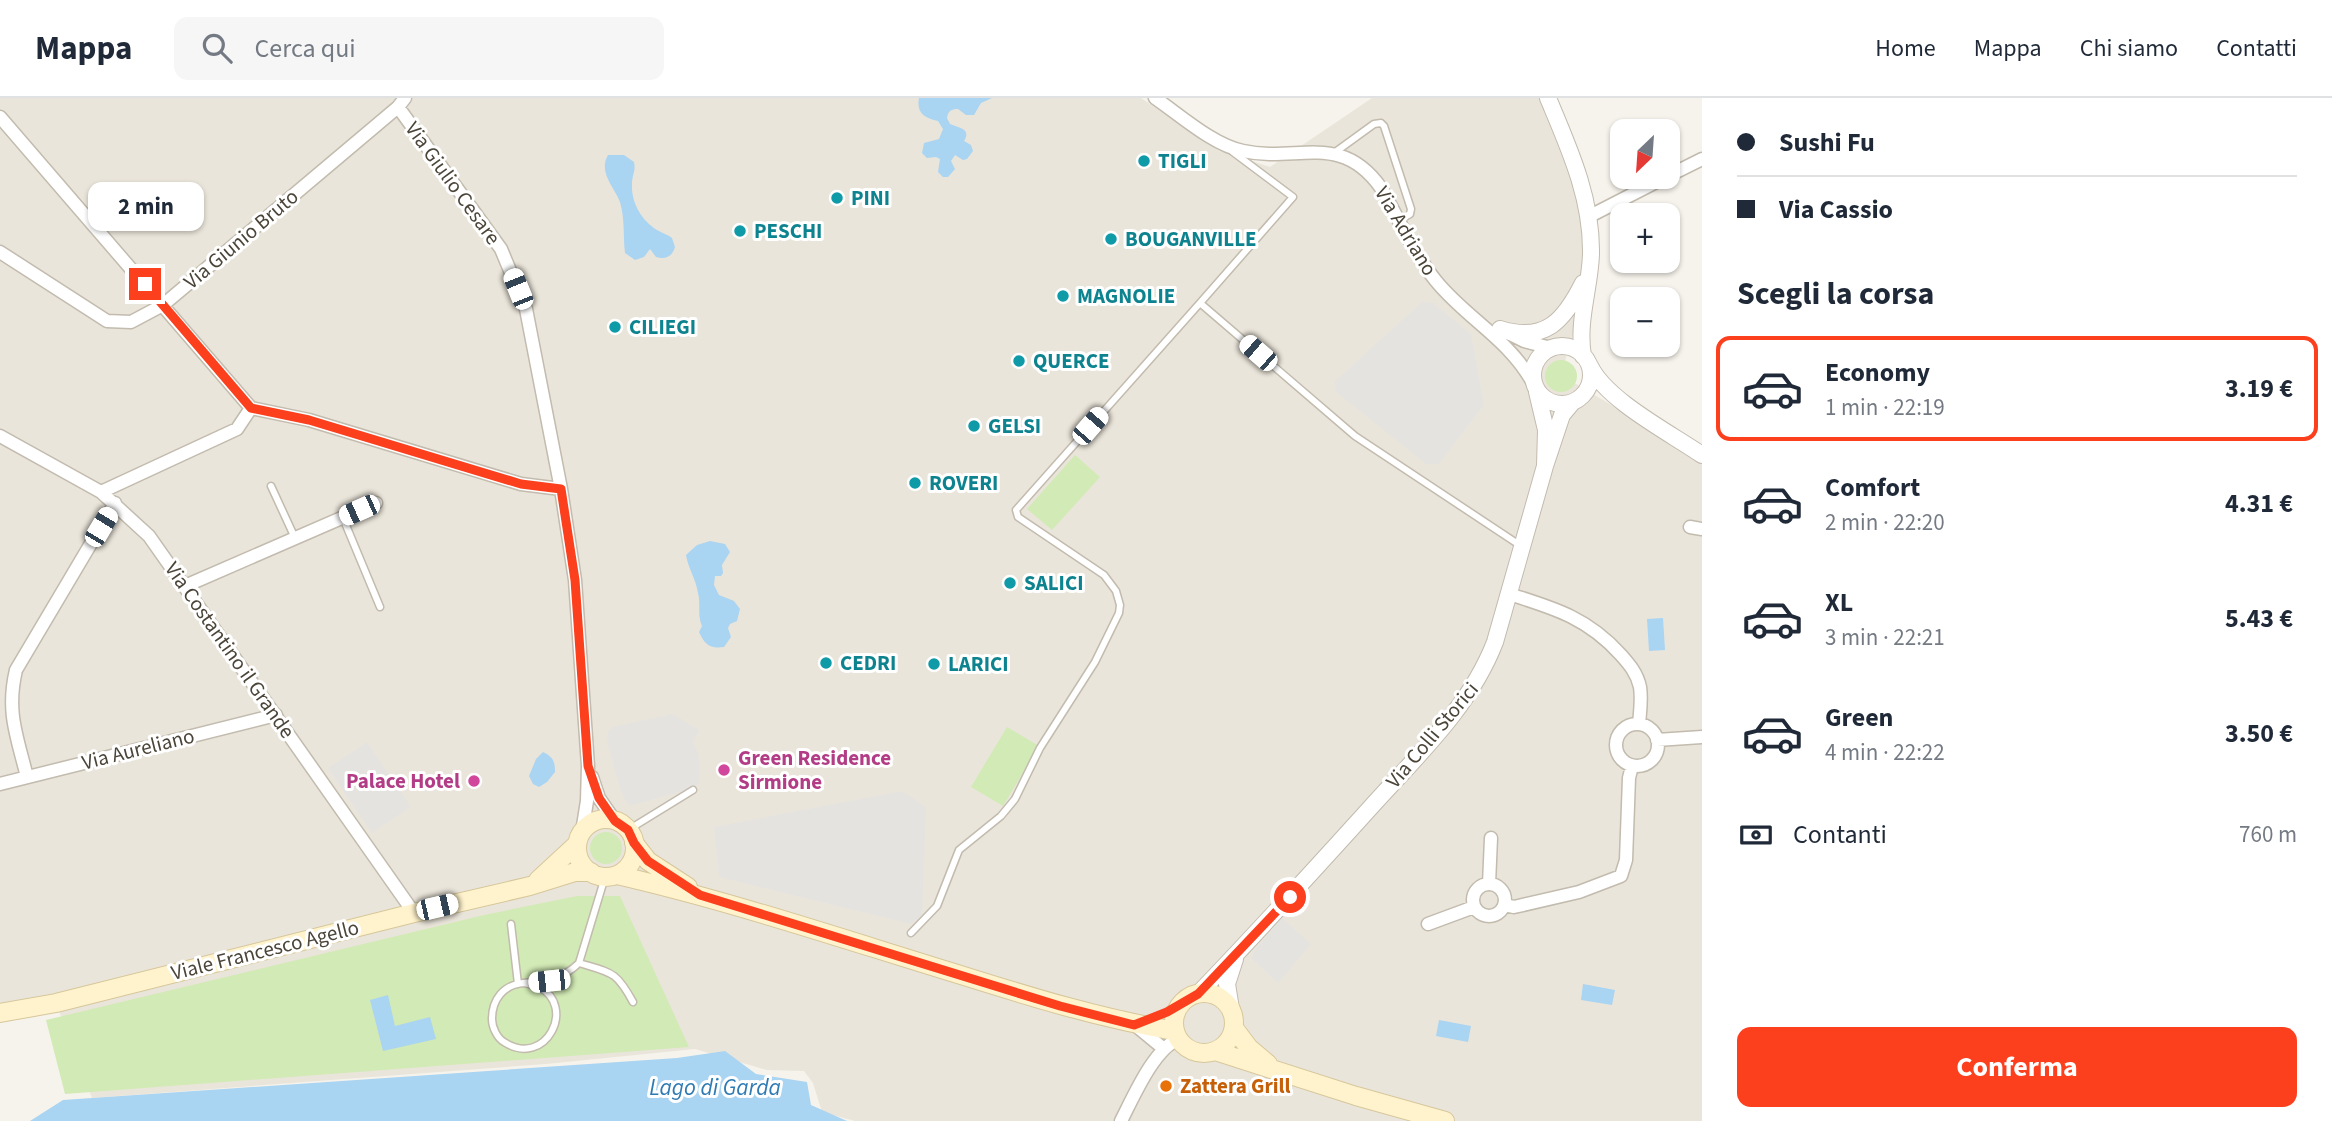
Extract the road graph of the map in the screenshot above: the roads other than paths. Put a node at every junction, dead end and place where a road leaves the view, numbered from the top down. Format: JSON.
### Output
{"nodes":[{"id":1,"x":1155,"y":98,"type":"edge"},
{"id":2,"x":1548,"y":98,"type":"edge"},
{"id":3,"x":402,"y":103,"type":"edge"},
{"id":4,"x":0,"y":117,"type":"edge"},
{"id":5,"x":1215,"y":139,"type":"junction"},
{"id":6,"x":1333,"y":153,"type":"junction"},
{"id":7,"x":1702,"y":159,"type":"edge"},
{"id":8,"x":1680,"y":170,"type":"edge"},
{"id":9,"x":1642,"y":189,"type":"edge"},
{"id":10,"x":1588,"y":217,"type":"junction"},
{"id":11,"x":1399,"y":220,"type":"junction"},
{"id":12,"x":0,"y":252,"type":"edge"},
{"id":13,"x":1590,"y":264,"type":"junction"},
{"id":14,"x":1587,"y":286,"type":"junction"},
{"id":15,"x":1200,"y":303,"type":"junction"},
{"id":16,"x":163,"y":305,"type":"junction"},
{"id":17,"x":1461,"y":305,"type":"junction"},
{"id":18,"x":1500,"y":329,"type":"junction"},
{"id":19,"x":1552,"y":348,"type":"junction"},
{"id":20,"x":1586,"y":360,"type":"junction"},
{"id":21,"x":1535,"y":387,"type":"junction"},
{"id":22,"x":1576,"y":400,"type":"junction"},
{"id":23,"x":1620,"y":401,"type":"junction"},
{"id":24,"x":251,"y":408,"type":"junction"},
{"id":25,"x":0,"y":436,"type":"edge"},
{"id":26,"x":1702,"y":455,"type":"edge"},
{"id":27,"x":1545,"y":466,"type":"junction"},
{"id":28,"x":271,"y":486,"type":"dead end"},
{"id":29,"x":561,"y":489,"type":"junction"},
{"id":30,"x":102,"y":492,"type":"junction"},
{"id":31,"x":115,"y":503,"type":"junction"},
{"id":32,"x":376,"y":503,"type":"dead end"},
{"id":33,"x":343,"y":518,"type":"junction"},
{"id":34,"x":295,"y":538,"type":"junction"},
{"id":35,"x":1522,"y":547,"type":"junction"},
{"id":36,"x":185,"y":586,"type":"junction"},
{"id":37,"x":1509,"y":594,"type":"junction"},
{"id":38,"x":380,"y":607,"type":"dead end"},
{"id":39,"x":276,"y":715,"type":"junction"},
{"id":40,"x":1639,"y":724,"type":"junction"},
{"id":41,"x":1702,"y":737,"type":"edge"},
{"id":42,"x":1657,"y":740,"type":"junction"},
{"id":43,"x":588,"y":766,"type":"junction"},
{"id":44,"x":1632,"y":766,"type":"junction"},
{"id":45,"x":27,"y":777,"type":"junction"},
{"id":46,"x":0,"y":784,"type":"edge"},
{"id":47,"x":693,"y":790,"type":"dead end"},
{"id":48,"x":626,"y":831,"type":"junction"},
{"id":49,"x":580,"y":838,"type":"junction"},
{"id":50,"x":1491,"y":838,"type":"dead end"},
{"id":51,"x":604,"y":875,"type":"junction"},
{"id":52,"x":1489,"y":884,"type":"junction"},
{"id":53,"x":530,"y":886,"type":"junction"},
{"id":54,"x":700,"y":895,"type":"junction"},
{"id":55,"x":1504,"y":905,"type":"junction"},
{"id":56,"x":1474,"y":907,"type":"junction"},
{"id":57,"x":414,"y":913,"type":"junction"},
{"id":58,"x":511,"y":924,"type":"dead end"},
{"id":59,"x":1428,"y":924,"type":"dead end"},
{"id":60,"x":911,"y":933,"type":"dead end"},
{"id":61,"x":1236,"y":957,"type":"junction"},
{"id":62,"x":579,"y":962,"type":"junction"},
{"id":63,"x":521,"y":983,"type":"junction"},
{"id":64,"x":1198,"y":994,"type":"junction"},
{"id":65,"x":633,"y":1002,"type":"dead end"},
{"id":66,"x":1180,"y":1006,"type":"junction"},
{"id":67,"x":1231,"y":1009,"type":"junction"},
{"id":68,"x":0,"y":1013,"type":"edge"},
{"id":69,"x":1134,"y":1025,"type":"junction"},
{"id":70,"x":1234,"y":1028,"type":"junction"},
{"id":71,"x":1173,"y":1040,"type":"junction"},
{"id":72,"x":1215,"y":1051,"type":"junction"},
{"id":73,"x":1276,"y":1071,"type":"junction"},
{"id":74,"x":1121,"y":1121,"type":"edge"},
{"id":75,"x":1445,"y":1121,"type":"edge"}],
"edges":[{"from":1,"to":5,"type":"street","name":"Via Adriano"},
{"from":2,"to":10,"type":"street","name":"Via Colli Storici"},
{"from":3,"to":16,"type":"street","name":"Via Giunio Bruto"},
{"from":3,"to":29,"type":"street","name":"Via Giulio Cesare"},
{"from":4,"to":16,"type":"street"},
{"from":5,"to":6,"type":"street","name":"Via Adriano"},
{"from":5,"to":15,"type":"lane"},
{"from":6,"to":11,"type":"street","name":"Via Adriano"},
{"from":6,"to":11,"type":"lane"},
{"from":7,"to":8,"type":"street"},
{"from":9,"to":10,"type":"street"},
{"from":10,"to":13,"type":"street","name":"Via Colli Storici"},
{"from":11,"to":17,"type":"street","name":"Via Adriano"},
{"from":12,"to":16,"type":"street","name":"Via Giunio Bruto"},
{"from":13,"to":14,"type":"street","name":"Via Colli Storici"},
{"from":13,"to":18,"type":"street"},
{"from":14,"to":19,"type":"street","name":"Via Colli Storici"},
{"from":14,"to":20,"type":"street","name":"Via Colli Storici"},
{"from":15,"to":35,"type":"lane"},
{"from":15,"to":60,"type":"lane"},
{"from":16,"to":24,"type":"street"},
{"from":17,"to":18,"type":"street","name":"Via Adriano"},
{"from":17,"to":21,"type":"street","name":"Via Adriano"},
{"from":18,"to":19,"type":"street","name":"Via Adriano"},
{"from":19,"to":20,"type":"street"},
{"from":19,"to":21,"type":"street","name":"Via Colli Storici"},
{"from":20,"to":22,"type":"street","name":"Via Colli Storici"},
{"from":20,"to":23,"type":"street"},
{"from":21,"to":22,"type":"street"},
{"from":21,"to":27,"type":"street","name":"Via Colli Storici"},
{"from":22,"to":23,"type":"street"},
{"from":22,"to":27,"type":"street","name":"Via Colli Storici"},
{"from":23,"to":26,"type":"street"},
{"from":24,"to":29,"type":"street"},
{"from":24,"to":30,"type":"street"},
{"from":25,"to":30,"type":"street","name":"Via Costantino il Grande"},
{"from":27,"to":35,"type":"street","name":"Via Colli Storici"},
{"from":28,"to":34,"type":"lane"},
{"from":29,"to":43,"type":"street","name":"Via Giulio Cesare"},
{"from":30,"to":31,"type":"street","name":"Via Costantino il Grande"},
{"from":31,"to":36,"type":"street","name":"Via Costantino il Grande"},
{"from":31,"to":45,"type":"street"},
{"from":32,"to":33,"type":"street"},
{"from":33,"to":34,"type":"street"},
{"from":33,"to":38,"type":"lane"},
{"from":34,"to":36,"type":"street"},
{"from":35,"to":37,"type":"street","name":"Via Colli Storici"},
{"from":36,"to":39,"type":"street","name":"Via Costantino il Grande"},
{"from":37,"to":40,"type":"street"},
{"from":37,"to":61,"type":"street","name":"Via Colli Storici"},
{"from":39,"to":45,"type":"street","name":"Via Aureliano"},
{"from":39,"to":57,"type":"street","name":"Via Costantino il Grande"},
{"from":40,"to":42,"type":"street"},
{"from":40,"to":44,"type":"street"},
{"from":41,"to":42,"type":"street"},
{"from":42,"to":44,"type":"street"},
{"from":43,"to":48,"type":"street","name":"Via Giulio Cesare"},
{"from":43,"to":49,"type":"street","name":"Via Giulio Cesare"},
{"from":44,"to":55,"type":"street"},
{"from":45,"to":46,"type":"street","name":"Via Aureliano"},
{"from":47,"to":48,"type":"lane"},
{"from":48,"to":49,"type":"main road"},
{"from":48,"to":51,"type":"main road"},
{"from":48,"to":54,"type":"main road","name":"Viale Francesco Agello"},
{"from":49,"to":51,"type":"main road"},
{"from":49,"to":53,"type":"main road","name":"Viale Francesco Agello"},
{"from":50,"to":52,"type":"street"},
{"from":51,"to":53,"type":"main road","name":"Viale Francesco Agello"},
{"from":51,"to":54,"type":"main road","name":"Viale Francesco Agello"},
{"from":51,"to":62,"type":"lane"},
{"from":52,"to":55,"type":"street"},
{"from":52,"to":56,"type":"street"},
{"from":53,"to":57,"type":"main road","name":"Viale Francesco Agello"},
{"from":54,"to":69,"type":"main road","name":"Viale Francesco Agello"},
{"from":55,"to":56,"type":"street"},
{"from":56,"to":59,"type":"street"},
{"from":57,"to":68,"type":"main road","name":"Viale Francesco Agello"},
{"from":58,"to":63,"type":"lane"},
{"from":61,"to":64,"type":"street","name":"Via Colli Storici"},
{"from":61,"to":67,"type":"street","name":"Via Colli Storici"},
{"from":62,"to":63,"type":"lane"},
{"from":62,"to":65,"type":"lane"},
{"from":63,"to":63,"type":"lane"},
{"from":64,"to":66,"type":"main road"},
{"from":64,"to":67,"type":"main road"},
{"from":66,"to":69,"type":"main road"},
{"from":66,"to":71,"type":"main road"},
{"from":67,"to":70,"type":"main road"},
{"from":69,"to":71,"type":"main road","name":"Viale Francesco Agello"},
{"from":70,"to":72,"type":"main road"},
{"from":70,"to":73,"type":"main road"},
{"from":71,"to":72,"type":"main road"},
{"from":71,"to":74,"type":"street"},
{"from":72,"to":73,"type":"main road"},
{"from":73,"to":75,"type":"main road"}]}
